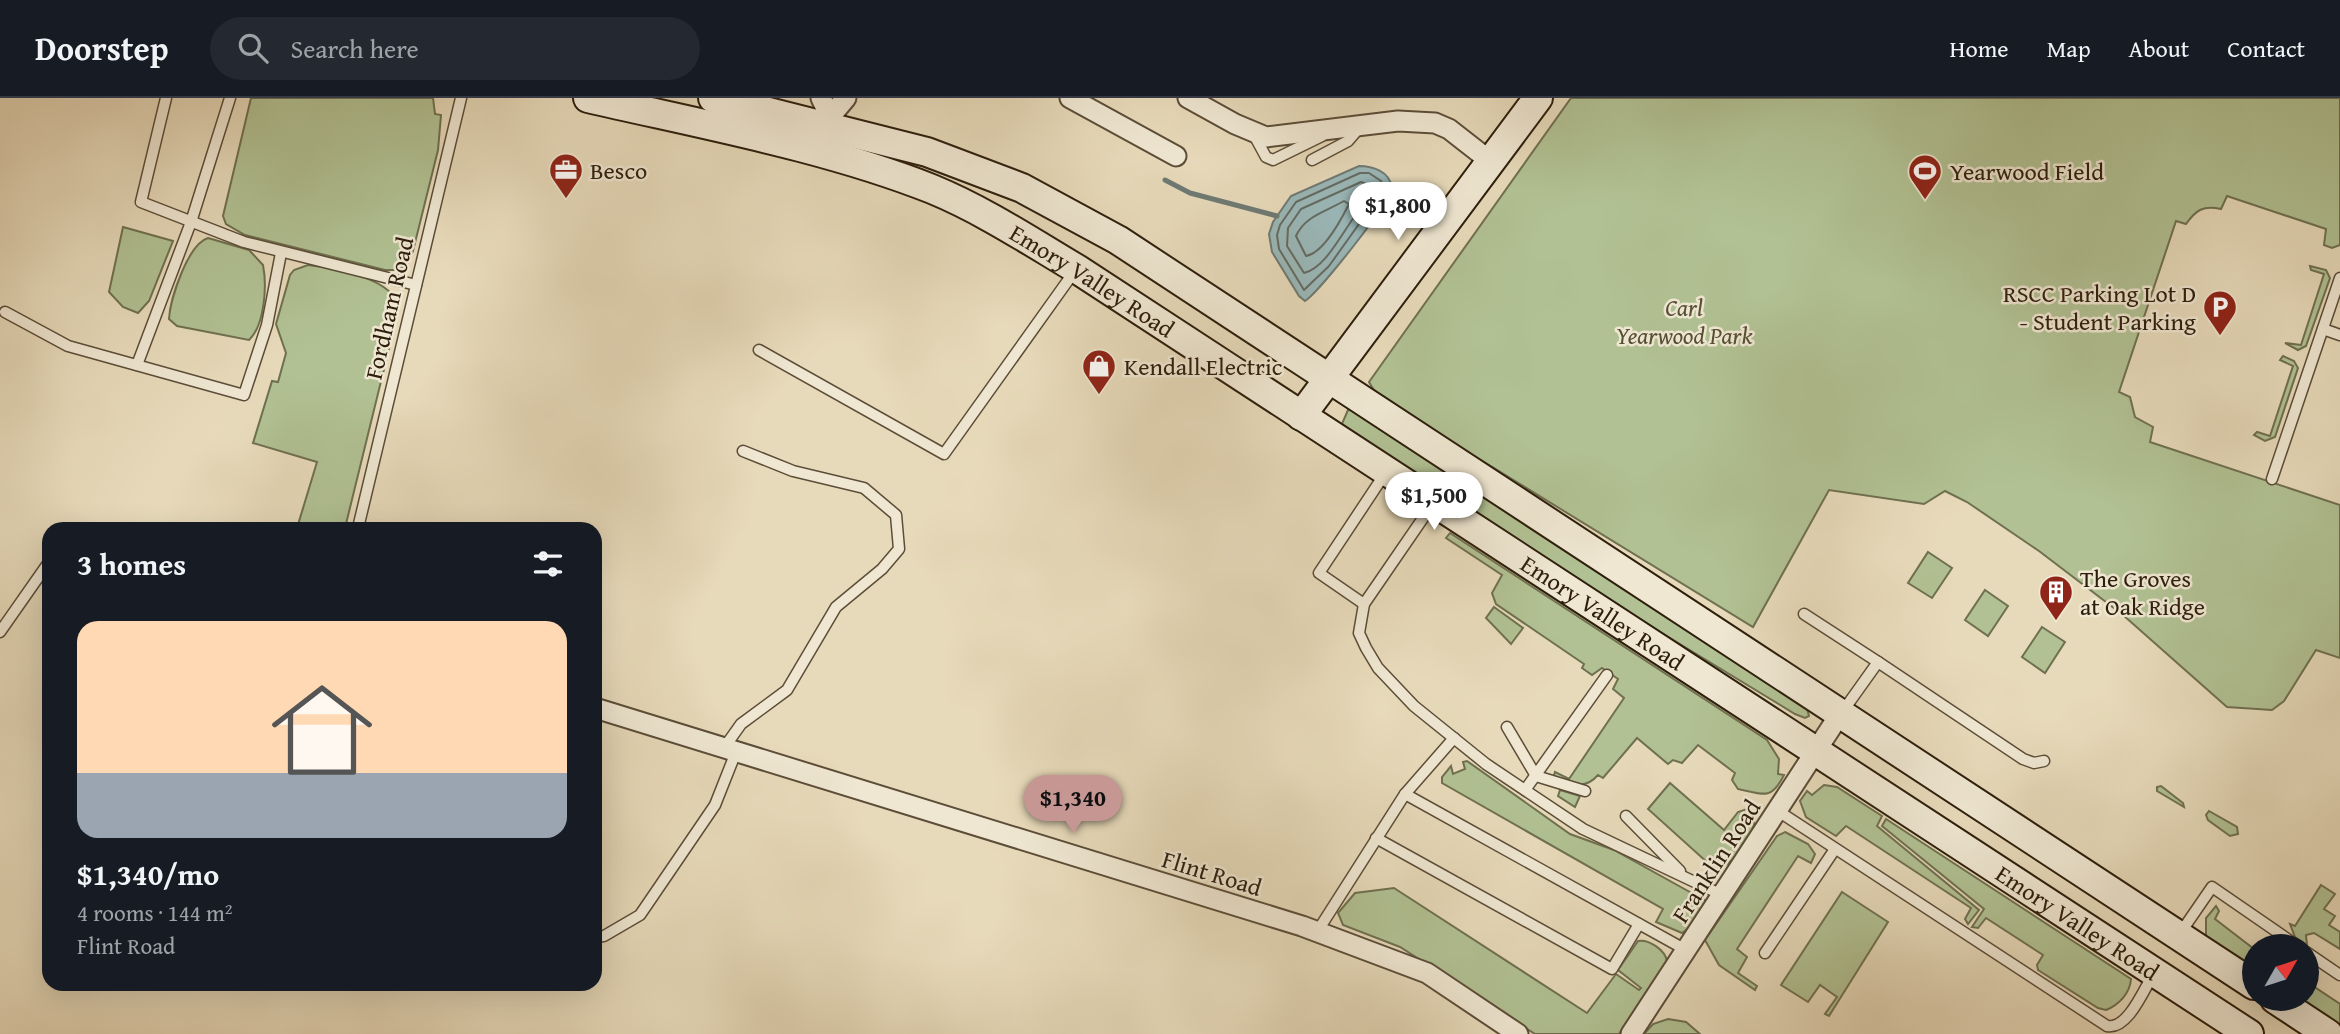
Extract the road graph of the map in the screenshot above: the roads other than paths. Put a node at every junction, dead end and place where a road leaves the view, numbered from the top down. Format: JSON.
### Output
{"nodes":[{"id":1,"x":166,"y":98,"type":"edge"},
{"id":2,"x":230,"y":98,"type":"edge"},
{"id":3,"x":461,"y":98,"type":"edge"},
{"id":4,"x":588,"y":98,"type":"edge"},
{"id":5,"x":713,"y":98,"type":"edge"},
{"id":6,"x":821,"y":98,"type":"edge"},
{"id":7,"x":846,"y":98,"type":"edge"},
{"id":8,"x":1070,"y":98,"type":"edge"},
{"id":9,"x":1188,"y":98,"type":"edge"},
{"id":10,"x":1538,"y":98,"type":"edge"},
{"id":11,"x":1361,"y":126,"type":"junction"},
{"id":12,"x":825,"y":135,"type":"junction"},
{"id":13,"x":1175,"y":156,"type":"dead end"},
{"id":14,"x":1312,"y":160,"type":"dead end"},
{"id":15,"x":1490,"y":161,"type":"junction"},
{"id":16,"x":191,"y":222,"type":"junction"},
{"id":17,"x":281,"y":253,"type":"junction"},
{"id":18,"x":1077,"y":269,"type":"junction"},
{"id":19,"x":2340,"y":278,"type":"edge"},
{"id":20,"x":416,"y":285,"type":"junction"},
{"id":21,"x":5,"y":312,"type":"dead end"},
{"id":22,"x":2323,"y":329,"type":"junction"},
{"id":23,"x":2340,"y":335,"type":"edge"},
{"id":24,"x":759,"y":350,"type":"dead end"},
{"id":25,"x":137,"y":365,"type":"junction"},
{"id":26,"x":1327,"y":379,"type":"junction"},
{"id":27,"x":1301,"y":416,"type":"junction"},
{"id":28,"x":743,"y":451,"type":"dead end"},
{"id":29,"x":1386,"y":471,"type":"junction"},
{"id":30,"x":2272,"y":479,"type":"dead end"},
{"id":31,"x":1434,"y":503,"type":"junction"},
{"id":32,"x":359,"y":522,"type":"edge"},
{"id":33,"x":42,"y":572,"type":"edge"},
{"id":34,"x":1364,"y":604,"type":"junction"},
{"id":35,"x":1804,"y":614,"type":"dead end"},
{"id":36,"x":0,"y":632,"type":"edge"},
{"id":37,"x":1878,"y":662,"type":"junction"},
{"id":38,"x":1607,"y":675,"type":"dead end"},
{"id":39,"x":602,"y":710,"type":"edge"},
{"id":40,"x":1840,"y":714,"type":"junction"},
{"id":41,"x":1507,"y":727,"type":"dead end"},
{"id":42,"x":1454,"y":738,"type":"junction"},
{"id":43,"x":730,"y":750,"type":"junction"},
{"id":44,"x":1816,"y":751,"type":"junction"},
{"id":45,"x":2044,"y":761,"type":"dead end"},
{"id":46,"x":1536,"y":776,"type":"junction"},
{"id":47,"x":1525,"y":790,"type":"junction"},
{"id":48,"x":1585,"y":790,"type":"dead end"},
{"id":49,"x":1405,"y":793,"type":"junction"},
{"id":50,"x":1778,"y":811,"type":"junction"},
{"id":51,"x":1626,"y":817,"type":"dead end"},
{"id":52,"x":1376,"y":838,"type":"junction"},
{"id":53,"x":1835,"y":849,"type":"junction"},
{"id":54,"x":1685,"y":876,"type":"junction"},
{"id":55,"x":1722,"y":895,"type":"junction"},
{"id":56,"x":1639,"y":924,"type":"junction"},
{"id":57,"x":1317,"y":932,"type":"junction"},
{"id":58,"x":2280,"y":934,"type":"edge"},
{"id":59,"x":2179,"y":935,"type":"junction"},
{"id":60,"x":602,"y":936,"type":"edge"},
{"id":61,"x":1686,"y":950,"type":"junction"},
{"id":62,"x":1765,"y":953,"type":"dead end"},
{"id":63,"x":2319,"y":961,"type":"edge"},
{"id":64,"x":2154,"y":973,"type":"junction"},
{"id":65,"x":2340,"y":975,"type":"edge"},
{"id":66,"x":2242,"y":977,"type":"edge"},
{"id":67,"x":2295,"y":1012,"type":"edge"},
{"id":68,"x":1518,"y":1034,"type":"edge"},
{"id":69,"x":1631,"y":1034,"type":"edge"},
{"id":70,"x":2249,"y":1034,"type":"edge"},
{"id":71,"x":2328,"y":1034,"type":"edge"}],
"edges":[{"from":1,"to":16,"type":"lane"},
{"from":2,"to":16,"type":"lane"},
{"from":3,"to":20,"type":"lane","name":"Fordham Road"},
{"from":4,"to":12,"type":"main road","name":"Emory Valley Road"},
{"from":5,"to":12,"type":"main road","name":"Emory Valley Road"},
{"from":6,"to":12,"type":"street"},
{"from":7,"to":12,"type":"street"},
{"from":8,"to":13,"type":"street"},
{"from":9,"to":11,"type":"street"},
{"from":10,"to":15,"type":"main road"},
{"from":11,"to":14,"type":"lane"},
{"from":11,"to":15,"type":"street"},
{"from":12,"to":18,"type":"main road","name":"Emory Valley Road"},
{"from":12,"to":26,"type":"main road","name":"Emory Valley Road"},
{"from":15,"to":26,"type":"main road"},
{"from":16,"to":17,"type":"lane"},
{"from":16,"to":25,"type":"lane"},
{"from":17,"to":20,"type":"lane"},
{"from":17,"to":25,"type":"lane"},
{"from":18,"to":24,"type":"lane"},
{"from":18,"to":27,"type":"main road","name":"Emory Valley Road"},
{"from":19,"to":22,"type":"lane"},
{"from":20,"to":32,"type":"lane","name":"Fordham Road"},
{"from":21,"to":25,"type":"lane"},
{"from":22,"to":23,"type":"lane"},
{"from":22,"to":30,"type":"lane"},
{"from":26,"to":27,"type":"main road"},
{"from":26,"to":40,"type":"main road","name":"Emory Valley Road"},
{"from":27,"to":29,"type":"main road","name":"Emory Valley Road"},
{"from":28,"to":43,"type":"lane"},
{"from":29,"to":31,"type":"main road","name":"Emory Valley Road"},
{"from":29,"to":34,"type":"lane"},
{"from":31,"to":34,"type":"lane"},
{"from":31,"to":44,"type":"main road","name":"Emory Valley Road"},
{"from":33,"to":36,"type":"lane"},
{"from":34,"to":42,"type":"lane"},
{"from":35,"to":37,"type":"lane"},
{"from":37,"to":40,"type":"lane"},
{"from":37,"to":45,"type":"lane"},
{"from":38,"to":46,"type":"lane"},
{"from":39,"to":43,"type":"street","name":"Flint Road"},
{"from":40,"to":44,"type":"street","name":"Franklin Road"},
{"from":40,"to":59,"type":"main road","name":"Emory Valley Road"},
{"from":41,"to":46,"type":"lane"},
{"from":42,"to":47,"type":"lane"},
{"from":42,"to":49,"type":"lane"},
{"from":43,"to":57,"type":"street","name":"Flint Road"},
{"from":43,"to":60,"type":"lane"},
{"from":44,"to":50,"type":"street","name":"Franklin Road"},
{"from":44,"to":64,"type":"main road","name":"Emory Valley Road"},
{"from":46,"to":47,"type":"lane"},
{"from":46,"to":48,"type":"lane"},
{"from":47,"to":54,"type":"lane"},
{"from":49,"to":52,"type":"lane"},
{"from":49,"to":56,"type":"lane"},
{"from":50,"to":53,"type":"lane"},
{"from":50,"to":55,"type":"street","name":"Franklin Road"},
{"from":51,"to":54,"type":"lane"},
{"from":52,"to":56,"type":"lane"},
{"from":52,"to":57,"type":"lane"},
{"from":53,"to":62,"type":"lane"},
{"from":53,"to":64,"type":"lane"},
{"from":54,"to":55,"type":"lane"},
{"from":55,"to":61,"type":"street","name":"Franklin Road"},
{"from":56,"to":61,"type":"lane"},
{"from":57,"to":68,"type":"street","name":"Flint Road"},
{"from":58,"to":59,"type":"lane"},
{"from":59,"to":64,"type":"main road"},
{"from":59,"to":66,"type":"main road","name":"Emory Valley Road"},
{"from":61,"to":69,"type":"street","name":"Franklin Road"},
{"from":63,"to":65,"type":"lane"},
{"from":64,"to":70,"type":"main road","name":"Emory Valley Road"},
{"from":67,"to":71,"type":"main road"}]}
